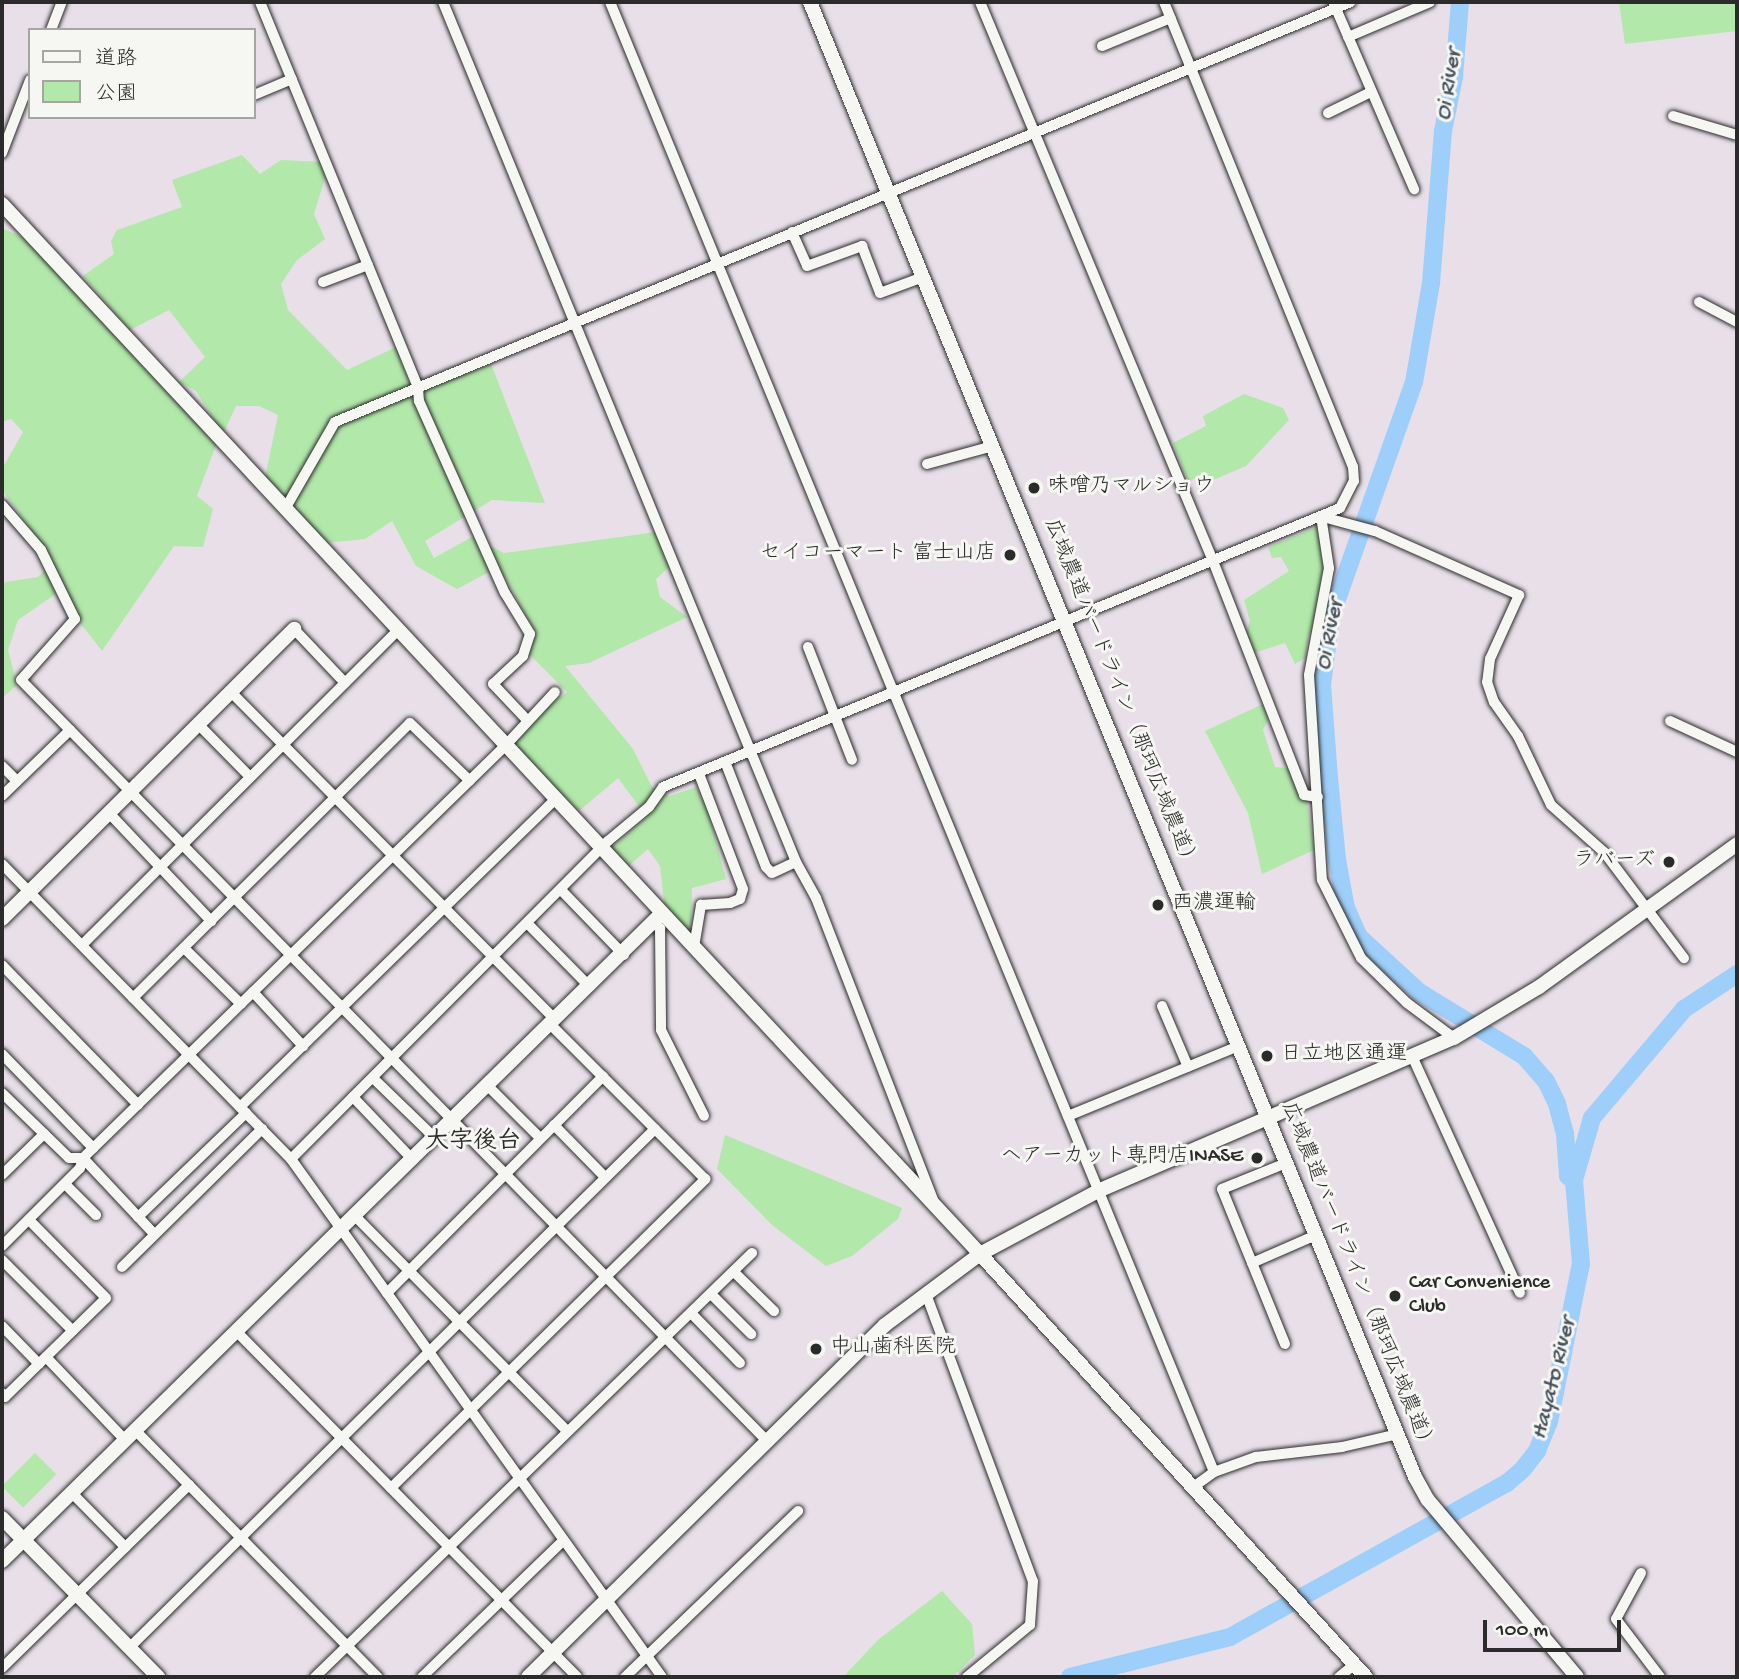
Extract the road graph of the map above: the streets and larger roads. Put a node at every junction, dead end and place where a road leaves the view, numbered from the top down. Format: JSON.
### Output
{"nodes":[{"id":1,"x":62,"y":2,"type":"edge"},
{"id":2,"x":260,"y":2,"type":"edge"},
{"id":3,"x":443,"y":2,"type":"edge"},
{"id":4,"x":610,"y":2,"type":"edge"},
{"id":5,"x":810,"y":2,"type":"edge"},
{"id":6,"x":980,"y":2,"type":"edge"},
{"id":7,"x":1164,"y":2,"type":"edge"},
{"id":8,"x":1351,"y":2,"type":"edge"},
{"id":9,"x":1430,"y":2,"type":"edge"},
{"id":10,"x":1334,"y":5,"type":"edge"},
{"id":11,"x":1171,"y":18,"type":"junction"},
{"id":12,"x":52,"y":28,"type":"edge"},
{"id":13,"x":1348,"y":37,"type":"junction"},
{"id":14,"x":1102,"y":46,"type":"dead end"},
{"id":15,"x":1190,"y":66,"type":"junction"},
{"id":16,"x":292,"y":79,"type":"junction"},
{"id":17,"x":28,"y":85,"type":"edge"},
{"id":18,"x":1369,"y":93,"type":"junction"},
{"id":19,"x":256,"y":94,"type":"edge"},
{"id":20,"x":1328,"y":113,"type":"dead end"},
{"id":21,"x":1673,"y":116,"type":"dead end"},
{"id":22,"x":1033,"y":131,"type":"junction"},
{"id":23,"x":1737,"y":135,"type":"edge"},
{"id":24,"x":2,"y":153,"type":"edge"},
{"id":25,"x":1414,"y":189,"type":"dead end"},
{"id":26,"x":888,"y":192,"type":"junction"},
{"id":27,"x":2,"y":204,"type":"edge"},
{"id":28,"x":792,"y":232,"type":"junction"},
{"id":29,"x":719,"y":263,"type":"junction"},
{"id":30,"x":368,"y":265,"type":"junction"},
{"id":31,"x":923,"y":277,"type":"junction"},
{"id":32,"x":323,"y":282,"type":"dead end"},
{"id":33,"x":1699,"y":302,"type":"dead end"},
{"id":34,"x":1737,"y":322,"type":"edge"},
{"id":35,"x":575,"y":323,"type":"junction"},
{"id":36,"x":418,"y":388,"type":"junction"},
{"id":37,"x":993,"y":446,"type":"junction"},
{"id":38,"x":927,"y":464,"type":"dead end"},
{"id":39,"x":2,"y":505,"type":"edge"},
{"id":40,"x":285,"y":509,"type":"junction"},
{"id":41,"x":1321,"y":516,"type":"junction"},
{"id":42,"x":1213,"y":561,"type":"junction"},
{"id":43,"x":1066,"y":622,"type":"junction"},
{"id":44,"x":294,"y":629,"type":"joint"},
{"id":45,"x":398,"y":630,"type":"junction"},
{"id":46,"x":808,"y":647,"type":"dead end"},
{"id":47,"x":345,"y":683,"type":"junction"},
{"id":48,"x":555,"y":692,"type":"dead end"},
{"id":49,"x":896,"y":692,"type":"junction"},
{"id":50,"x":232,"y":693,"type":"junction"},
{"id":51,"x":836,"y":717,"type":"junction"},
{"id":52,"x":527,"y":720,"type":"junction"},
{"id":53,"x":1670,"y":721,"type":"dead end"},
{"id":54,"x":198,"y":724,"type":"junction"},
{"id":55,"x":70,"y":730,"type":"junction"},
{"id":56,"x":283,"y":745,"type":"junction"},
{"id":57,"x":506,"y":745,"type":"junction"},
{"id":58,"x":1737,"y":752,"type":"edge"},
{"id":59,"x":751,"y":753,"type":"junction"},
{"id":60,"x":852,"y":760,"type":"dead end"},
{"id":61,"x":726,"y":764,"type":"junction"},
{"id":62,"x":2,"y":766,"type":"edge"},
{"id":63,"x":699,"y":774,"type":"junction"},
{"id":64,"x":250,"y":777,"type":"junction"},
{"id":65,"x":17,"y":781,"type":"junction"},
{"id":66,"x":470,"y":781,"type":"junction"},
{"id":67,"x":130,"y":792,"type":"junction"},
{"id":68,"x":2,"y":796,"type":"edge"},
{"id":69,"x":1318,"y":797,"type":"junction"},
{"id":70,"x":337,"y":798,"type":"junction"},
{"id":71,"x":556,"y":799,"type":"junction"},
{"id":72,"x":109,"y":813,"type":"junction"},
{"id":73,"x":1737,"y":844,"type":"edge"},
{"id":74,"x":183,"y":845,"type":"junction"},
{"id":75,"x":604,"y":850,"type":"junction"},
{"id":76,"x":394,"y":855,"type":"junction"},
{"id":77,"x":796,"y":862,"type":"junction"},
{"id":78,"x":2,"y":864,"type":"edge"},
{"id":79,"x":160,"y":867,"type":"junction"},
{"id":80,"x":562,"y":891,"type":"junction"},
{"id":81,"x":29,"y":892,"type":"junction"},
{"id":82,"x":235,"y":898,"type":"junction"},
{"id":83,"x":445,"y":907,"type":"junction"},
{"id":84,"x":1647,"y":910,"type":"junction"},
{"id":85,"x":2,"y":919,"type":"edge"},
{"id":86,"x":657,"y":919,"type":"junction"},
{"id":87,"x":211,"y":921,"type":"junction"},
{"id":88,"x":528,"y":925,"type":"junction"},
{"id":89,"x":82,"y":945,"type":"junction"},
{"id":90,"x":694,"y":947,"type":"junction"},
{"id":91,"x":184,"y":948,"type":"junction"},
{"id":92,"x":624,"y":955,"type":"junction"},
{"id":93,"x":291,"y":956,"type":"junction"},
{"id":94,"x":495,"y":957,"type":"junction"},
{"id":95,"x":1684,"y":958,"type":"dead end"},
{"id":96,"x":2,"y":965,"type":"edge"},
{"id":97,"x":590,"y":987,"type":"junction"},
{"id":98,"x":253,"y":992,"type":"junction"},
{"id":99,"x":133,"y":998,"type":"junction"},
{"id":100,"x":241,"y":1004,"type":"junction"},
{"id":101,"x":1162,"y":1006,"type":"dead end"},
{"id":102,"x":342,"y":1008,"type":"junction"},
{"id":103,"x":553,"y":1021,"type":"junction"},
{"id":104,"x":1454,"y":1038,"type":"junction"},
{"id":105,"x":303,"y":1046,"type":"junction"},
{"id":106,"x":1239,"y":1046,"type":"junction"},
{"id":107,"x":2,"y":1054,"type":"edge"},
{"id":108,"x":189,"y":1055,"type":"junction"},
{"id":109,"x":1413,"y":1058,"type":"junction"},
{"id":110,"x":392,"y":1059,"type":"junction"},
{"id":111,"x":1188,"y":1066,"type":"junction"},
{"id":112,"x":603,"y":1076,"type":"junction"},
{"id":113,"x":373,"y":1077,"type":"junction"},
{"id":114,"x":488,"y":1086,"type":"junction"},
{"id":115,"x":2,"y":1093,"type":"edge"},
{"id":116,"x":353,"y":1097,"type":"junction"},
{"id":117,"x":138,"y":1105,"type":"junction"},
{"id":118,"x":243,"y":1110,"type":"junction"},
{"id":119,"x":704,"y":1116,"type":"dead end"},
{"id":120,"x":1068,"y":1116,"type":"junction"},
{"id":121,"x":453,"y":1120,"type":"junction"},
{"id":122,"x":1269,"y":1121,"type":"junction"},
{"id":123,"x":554,"y":1125,"type":"junction"},
{"id":124,"x":262,"y":1129,"type":"junction"},
{"id":125,"x":655,"y":1129,"type":"junction"},
{"id":126,"x":44,"y":1134,"type":"junction"},
{"id":127,"x":435,"y":1138,"type":"junction"},
{"id":128,"x":540,"y":1138,"type":"junction"},
{"id":129,"x":93,"y":1148,"type":"junction"},
{"id":130,"x":83,"y":1158,"type":"junction"},
{"id":131,"x":290,"y":1159,"type":"junction"},
{"id":132,"x":413,"y":1160,"type":"junction"},
{"id":133,"x":1286,"y":1163,"type":"junction"},
{"id":134,"x":505,"y":1173,"type":"junction"},
{"id":135,"x":2,"y":1175,"type":"edge"},
{"id":136,"x":604,"y":1176,"type":"junction"},
{"id":137,"x":65,"y":1184,"type":"junction"},
{"id":138,"x":1098,"y":1191,"type":"junction"},
{"id":139,"x":939,"y":1210,"type":"junction"},
{"id":140,"x":96,"y":1215,"type":"dead end"},
{"id":141,"x":355,"y":1216,"type":"junction"},
{"id":142,"x":138,"y":1217,"type":"junction"},
{"id":143,"x":29,"y":1220,"type":"junction"},
{"id":144,"x":555,"y":1225,"type":"junction"},
{"id":145,"x":341,"y":1230,"type":"junction"},
{"id":146,"x":155,"y":1234,"type":"junction"},
{"id":147,"x":1316,"y":1235,"type":"junction"},
{"id":148,"x":2,"y":1246,"type":"edge"},
{"id":149,"x":752,"y":1253,"type":"dead end"},
{"id":150,"x":980,"y":1254,"type":"junction"},
{"id":151,"x":2,"y":1260,"type":"edge"},
{"id":152,"x":1252,"y":1263,"type":"junction"},
{"id":153,"x":122,"y":1267,"type":"dead end"},
{"id":154,"x":409,"y":1271,"type":"junction"},
{"id":155,"x":734,"y":1272,"type":"junction"},
{"id":156,"x":606,"y":1277,"type":"junction"},
{"id":157,"x":387,"y":1293,"type":"junction"},
{"id":158,"x":1520,"y":1293,"type":"dead end"},
{"id":159,"x":711,"y":1294,"type":"junction"},
{"id":160,"x":926,"y":1294,"type":"junction"},
{"id":161,"x":774,"y":1311,"type":"dead end"},
{"id":162,"x":691,"y":1313,"type":"junction"},
{"id":163,"x":458,"y":1321,"type":"junction"},
{"id":164,"x":73,"y":1331,"type":"junction"},
{"id":165,"x":237,"y":1332,"type":"junction"},
{"id":166,"x":4,"y":1333,"type":"edge"},
{"id":167,"x":751,"y":1334,"type":"dead end"},
{"id":168,"x":665,"y":1337,"type":"junction"},
{"id":169,"x":1286,"y":1344,"type":"dead end"},
{"id":170,"x":428,"y":1351,"type":"junction"},
{"id":171,"x":42,"y":1361,"type":"junction"},
{"id":172,"x":740,"y":1363,"type":"dead end"},
{"id":173,"x":509,"y":1372,"type":"junction"},
{"id":174,"x":2,"y":1393,"type":"edge"},
{"id":175,"x":471,"y":1410,"type":"junction"},
{"id":176,"x":567,"y":1431,"type":"junction"},
{"id":177,"x":1398,"y":1434,"type":"junction"},
{"id":178,"x":131,"y":1436,"type":"junction"},
{"id":179,"x":341,"y":1438,"type":"junction"},
{"id":180,"x":768,"y":1442,"type":"junction"},
{"id":181,"x":1214,"y":1472,"type":"junction"},
{"id":182,"x":518,"y":1477,"type":"junction"},
{"id":183,"x":189,"y":1485,"type":"junction"},
{"id":184,"x":391,"y":1488,"type":"junction"},
{"id":185,"x":1192,"y":1488,"type":"junction"},
{"id":186,"x":72,"y":1493,"type":"junction"},
{"id":187,"x":799,"y":1511,"type":"dead end"},
{"id":188,"x":2,"y":1518,"type":"edge"},
{"id":189,"x":240,"y":1537,"type":"junction"},
{"id":190,"x":23,"y":1540,"type":"junction"},
{"id":191,"x":564,"y":1540,"type":"junction"},
{"id":192,"x":448,"y":1546,"type":"junction"},
{"id":193,"x":125,"y":1548,"type":"junction"},
{"id":194,"x":2,"y":1561,"type":"edge"},
{"id":195,"x":1641,"y":1573,"type":"dead end"},
{"id":196,"x":77,"y":1595,"type":"junction"},
{"id":197,"x":502,"y":1600,"type":"junction"},
{"id":198,"x":607,"y":1600,"type":"junction"},
{"id":199,"x":347,"y":1646,"type":"junction"},
{"id":200,"x":129,"y":1647,"type":"junction"},
{"id":201,"x":553,"y":1653,"type":"junction"},
{"id":202,"x":646,"y":1656,"type":"junction"},
{"id":203,"x":1354,"y":1665,"type":"junction"},
{"id":204,"x":2,"y":1668,"type":"edge"},
{"id":205,"x":158,"y":1677,"type":"edge"},
{"id":206,"x":315,"y":1677,"type":"edge"},
{"id":207,"x":378,"y":1677,"type":"edge"},
{"id":208,"x":422,"y":1677,"type":"edge"},
{"id":209,"x":528,"y":1677,"type":"edge"},
{"id":210,"x":577,"y":1677,"type":"edge"},
{"id":211,"x":625,"y":1677,"type":"edge"},
{"id":212,"x":662,"y":1677,"type":"edge"},
{"id":213,"x":967,"y":1677,"type":"edge"},
{"id":214,"x":1339,"y":1677,"type":"edge"},
{"id":215,"x":1366,"y":1677,"type":"edge"},
{"id":216,"x":1577,"y":1677,"type":"edge"},
{"id":217,"x":1660,"y":1677,"type":"edge"}],
"edges":[{"from":1,"to":12,"type":"street"},
{"from":2,"to":16,"type":"street"},
{"from":3,"to":35,"type":"street"},
{"from":4,"to":29,"type":"street"},
{"from":5,"to":26,"type":"street","name":"広域農道バードライン（那珂広域農道）"},
{"from":6,"to":22,"type":"street"},
{"from":7,"to":11,"type":"street"},
{"from":8,"to":10,"type":"street"},
{"from":9,"to":13,"type":"street"},
{"from":10,"to":13,"type":"street"},
{"from":10,"to":15,"type":"street"},
{"from":11,"to":14,"type":"street"},
{"from":11,"to":15,"type":"street"},
{"from":13,"to":18,"type":"street"},
{"from":15,"to":22,"type":"street"},
{"from":15,"to":41,"type":"street"},
{"from":16,"to":19,"type":"street"},
{"from":16,"to":30,"type":"street"},
{"from":17,"to":24,"type":"street"},
{"from":18,"to":20,"type":"street"},
{"from":18,"to":25,"type":"street"},
{"from":21,"to":23,"type":"street"},
{"from":22,"to":26,"type":"street"},
{"from":22,"to":42,"type":"street"},
{"from":26,"to":28,"type":"street"},
{"from":26,"to":31,"type":"street","name":"広域農道バードライン（那珂広域農道）"},
{"from":27,"to":40,"type":"street"},
{"from":28,"to":29,"type":"street"},
{"from":28,"to":31,"type":"street"},
{"from":29,"to":35,"type":"street"},
{"from":29,"to":49,"type":"street"},
{"from":30,"to":32,"type":"street"},
{"from":30,"to":36,"type":"street"},
{"from":31,"to":37,"type":"street","name":"広域農道バードライン（那珂広域農道）"},
{"from":33,"to":34,"type":"street"},
{"from":35,"to":36,"type":"street"},
{"from":35,"to":59,"type":"street"},
{"from":36,"to":40,"type":"street"},
{"from":36,"to":52,"type":"street"},
{"from":37,"to":38,"type":"street"},
{"from":37,"to":43,"type":"street","name":"広域農道バードライン（那珂広域農道）"},
{"from":39,"to":55,"type":"street"},
{"from":40,"to":45,"type":"street"},
{"from":41,"to":42,"type":"street"},
{"from":41,"to":69,"type":"street"},
{"from":41,"to":84,"type":"street"},
{"from":42,"to":43,"type":"street"},
{"from":42,"to":69,"type":"street"},
{"from":43,"to":49,"type":"street"},
{"from":43,"to":106,"type":"street","name":"広域農道バードライン（那珂広域農道）"},
{"from":44,"to":47,"type":"street"},
{"from":44,"to":50,"type":"street"},
{"from":45,"to":47,"type":"street"},
{"from":45,"to":57,"type":"street"},
{"from":46,"to":51,"type":"street"},
{"from":47,"to":56,"type":"street"},
{"from":48,"to":52,"type":"street"},
{"from":49,"to":51,"type":"street"},
{"from":49,"to":120,"type":"street"},
{"from":50,"to":54,"type":"street"},
{"from":50,"to":56,"type":"street"},
{"from":51,"to":59,"type":"street"},
{"from":51,"to":60,"type":"street"},
{"from":52,"to":57,"type":"street"},
{"from":53,"to":58,"type":"street"},
{"from":54,"to":64,"type":"street"},
{"from":54,"to":67,"type":"street"},
{"from":55,"to":65,"type":"street"},
{"from":55,"to":67,"type":"street"},
{"from":56,"to":64,"type":"street"},
{"from":56,"to":70,"type":"street"},
{"from":57,"to":66,"type":"street"},
{"from":57,"to":71,"type":"street"},
{"from":59,"to":61,"type":"street"},
{"from":59,"to":77,"type":"street"},
{"from":61,"to":63,"type":"street"},
{"from":61,"to":77,"type":"street"},
{"from":62,"to":65,"type":"street"},
{"from":63,"to":75,"type":"street"},
{"from":63,"to":90,"type":"street"},
{"from":64,"to":74,"type":"street"},
{"from":65,"to":68,"type":"street"},
{"from":66,"to":70,"type":"street"},
{"from":66,"to":76,"type":"street"},
{"from":67,"to":72,"type":"street"},
{"from":67,"to":74,"type":"street"},
{"from":69,"to":104,"type":"street"},
{"from":70,"to":76,"type":"street"},
{"from":70,"to":82,"type":"street"},
{"from":71,"to":75,"type":"street"},
{"from":71,"to":83,"type":"street"},
{"from":72,"to":79,"type":"street"},
{"from":72,"to":81,"type":"street"},
{"from":73,"to":84,"type":"street"},
{"from":74,"to":79,"type":"street"},
{"from":74,"to":82,"type":"street"},
{"from":75,"to":80,"type":"street"},
{"from":75,"to":86,"type":"street"},
{"from":76,"to":83,"type":"street"},
{"from":76,"to":93,"type":"street"},
{"from":77,"to":139,"type":"street"},
{"from":78,"to":81,"type":"street"},
{"from":79,"to":87,"type":"street"},
{"from":79,"to":89,"type":"street"},
{"from":80,"to":88,"type":"street"},
{"from":80,"to":92,"type":"street"},
{"from":81,"to":85,"type":"street"},
{"from":81,"to":89,"type":"street"},
{"from":82,"to":87,"type":"street"},
{"from":82,"to":93,"type":"street"},
{"from":83,"to":94,"type":"street"},
{"from":83,"to":102,"type":"street"},
{"from":84,"to":95,"type":"street"},
{"from":84,"to":104,"type":"street"},
{"from":86,"to":90,"type":"street"},
{"from":86,"to":92,"type":"street"},
{"from":86,"to":119,"type":"street"},
{"from":87,"to":91,"type":"street"},
{"from":88,"to":94,"type":"street"},
{"from":88,"to":97,"type":"street"},
{"from":89,"to":99,"type":"street"},
{"from":90,"to":139,"type":"street"},
{"from":91,"to":99,"type":"street"},
{"from":91,"to":100,"type":"street"},
{"from":92,"to":97,"type":"street"},
{"from":93,"to":98,"type":"street"},
{"from":93,"to":102,"type":"street"},
{"from":94,"to":103,"type":"street"},
{"from":94,"to":110,"type":"street"},
{"from":96,"to":117,"type":"street"},
{"from":97,"to":103,"type":"street"},
{"from":98,"to":100,"type":"street"},
{"from":98,"to":105,"type":"street"},
{"from":99,"to":108,"type":"street"},
{"from":100,"to":108,"type":"street"},
{"from":101,"to":111,"type":"street"},
{"from":102,"to":105,"type":"street"},
{"from":102,"to":110,"type":"street"},
{"from":103,"to":112,"type":"street"},
{"from":103,"to":114,"type":"street"},
{"from":104,"to":109,"type":"street"},
{"from":105,"to":118,"type":"street"},
{"from":106,"to":111,"type":"street"},
{"from":106,"to":122,"type":"street","name":"広域農道バードライン（那珂広域農道）"},
{"from":107,"to":129,"type":"street"},
{"from":108,"to":117,"type":"street"},
{"from":108,"to":118,"type":"street"},
{"from":109,"to":122,"type":"street"},
{"from":109,"to":158,"type":"street"},
{"from":110,"to":113,"type":"street"},
{"from":110,"to":121,"type":"street"},
{"from":111,"to":120,"type":"street"},
{"from":112,"to":123,"type":"street"},
{"from":112,"to":125,"type":"street"},
{"from":113,"to":116,"type":"street"},
{"from":113,"to":127,"type":"street"},
{"from":114,"to":121,"type":"street"},
{"from":114,"to":128,"type":"street"},
{"from":115,"to":126,"type":"street"},
{"from":116,"to":131,"type":"street"},
{"from":116,"to":132,"type":"street"},
{"from":117,"to":129,"type":"street"},
{"from":118,"to":124,"type":"street"},
{"from":118,"to":142,"type":"street"},
{"from":120,"to":138,"type":"street"},
{"from":121,"to":127,"type":"street"},
{"from":121,"to":134,"type":"street"},
{"from":122,"to":133,"type":"street","name":"広域農道バードライン（那珂広域農道）"},
{"from":122,"to":138,"type":"street"},
{"from":123,"to":128,"type":"street"},
{"from":123,"to":136,"type":"street"},
{"from":124,"to":131,"type":"street"},
{"from":124,"to":146,"type":"street"},
{"from":125,"to":136,"type":"street"},
{"from":125,"to":156,"type":"street"},
{"from":126,"to":130,"type":"street"},
{"from":126,"to":135,"type":"street"},
{"from":127,"to":132,"type":"street"},
{"from":128,"to":134,"type":"street"},
{"from":129,"to":130,"type":"street"},
{"from":130,"to":137,"type":"street"},
{"from":130,"to":142,"type":"street"},
{"from":131,"to":145,"type":"street"},
{"from":132,"to":141,"type":"street"},
{"from":133,"to":147,"type":"street","name":"広域農道バードライン（那珂広域農道）"},
{"from":133,"to":152,"type":"street"},
{"from":134,"to":144,"type":"street"},
{"from":134,"to":154,"type":"street"},
{"from":136,"to":144,"type":"street"},
{"from":137,"to":140,"type":"street"},
{"from":137,"to":143,"type":"street"},
{"from":138,"to":150,"type":"street"},
{"from":138,"to":181,"type":"street"},
{"from":139,"to":150,"type":"street"},
{"from":141,"to":145,"type":"street"},
{"from":141,"to":154,"type":"street"},
{"from":142,"to":146,"type":"street"},
{"from":143,"to":148,"type":"street"},
{"from":143,"to":164,"type":"street"},
{"from":144,"to":156,"type":"street"},
{"from":144,"to":163,"type":"street"},
{"from":145,"to":157,"type":"street"},
{"from":145,"to":165,"type":"street"},
{"from":146,"to":153,"type":"street"},
{"from":147,"to":152,"type":"street"},
{"from":147,"to":177,"type":"street","name":"広域農道バードライン（那珂広域農道）"},
{"from":149,"to":155,"type":"street"},
{"from":150,"to":160,"type":"street"},
{"from":150,"to":185,"type":"street"},
{"from":151,"to":164,"type":"street"},
{"from":152,"to":169,"type":"street"},
{"from":154,"to":157,"type":"street"},
{"from":154,"to":163,"type":"street"},
{"from":155,"to":159,"type":"street"},
{"from":155,"to":161,"type":"street"},
{"from":156,"to":168,"type":"street"},
{"from":156,"to":173,"type":"street"},
{"from":157,"to":170,"type":"street"},
{"from":159,"to":162,"type":"street"},
{"from":159,"to":167,"type":"street"},
{"from":160,"to":180,"type":"street"},
{"from":160,"to":213,"type":"street"},
{"from":162,"to":168,"type":"street"},
{"from":162,"to":172,"type":"street"},
{"from":163,"to":170,"type":"street"},
{"from":163,"to":173,"type":"street"},
{"from":164,"to":171,"type":"street"},
{"from":165,"to":178,"type":"street"},
{"from":165,"to":179,"type":"street"},
{"from":166,"to":171,"type":"street"},
{"from":168,"to":176,"type":"street"},
{"from":168,"to":180,"type":"street"},
{"from":170,"to":175,"type":"street"},
{"from":170,"to":179,"type":"street"},
{"from":171,"to":174,"type":"street"},
{"from":171,"to":178,"type":"street"},
{"from":173,"to":175,"type":"street"},
{"from":173,"to":176,"type":"street"},
{"from":175,"to":182,"type":"street"},
{"from":175,"to":184,"type":"street"},
{"from":176,"to":182,"type":"street"},
{"from":177,"to":181,"type":"street"},
{"from":177,"to":216,"type":"street","name":"広域農道バードライン（那珂広域農道）"},
{"from":178,"to":183,"type":"street"},
{"from":178,"to":186,"type":"street"},
{"from":179,"to":184,"type":"street"},
{"from":179,"to":189,"type":"street"},
{"from":180,"to":198,"type":"street"},
{"from":181,"to":185,"type":"street"},
{"from":182,"to":191,"type":"street"},
{"from":182,"to":192,"type":"street"},
{"from":183,"to":189,"type":"street"},
{"from":183,"to":193,"type":"street"},
{"from":184,"to":192,"type":"street"},
{"from":185,"to":203,"type":"street"},
{"from":186,"to":190,"type":"street"},
{"from":186,"to":193,"type":"street"},
{"from":187,"to":202,"type":"street"},
{"from":188,"to":190,"type":"street"},
{"from":189,"to":199,"type":"street"},
{"from":189,"to":200,"type":"street"},
{"from":190,"to":194,"type":"street"},
{"from":190,"to":196,"type":"street"},
{"from":191,"to":197,"type":"street"},
{"from":191,"to":198,"type":"street"},
{"from":192,"to":197,"type":"street"},
{"from":192,"to":199,"type":"street"},
{"from":193,"to":196,"type":"street"},
{"from":195,"to":217,"type":"street"},
{"from":196,"to":200,"type":"street"},
{"from":196,"to":204,"type":"street"},
{"from":197,"to":201,"type":"street"},
{"from":197,"to":208,"type":"street"},
{"from":198,"to":201,"type":"street"},
{"from":198,"to":202,"type":"street"},
{"from":199,"to":206,"type":"street"},
{"from":199,"to":207,"type":"street"},
{"from":200,"to":205,"type":"street"},
{"from":201,"to":209,"type":"street"},
{"from":201,"to":210,"type":"street"},
{"from":202,"to":211,"type":"street"},
{"from":202,"to":212,"type":"street"},
{"from":203,"to":214,"type":"street"},
{"from":203,"to":215,"type":"street"}]}
